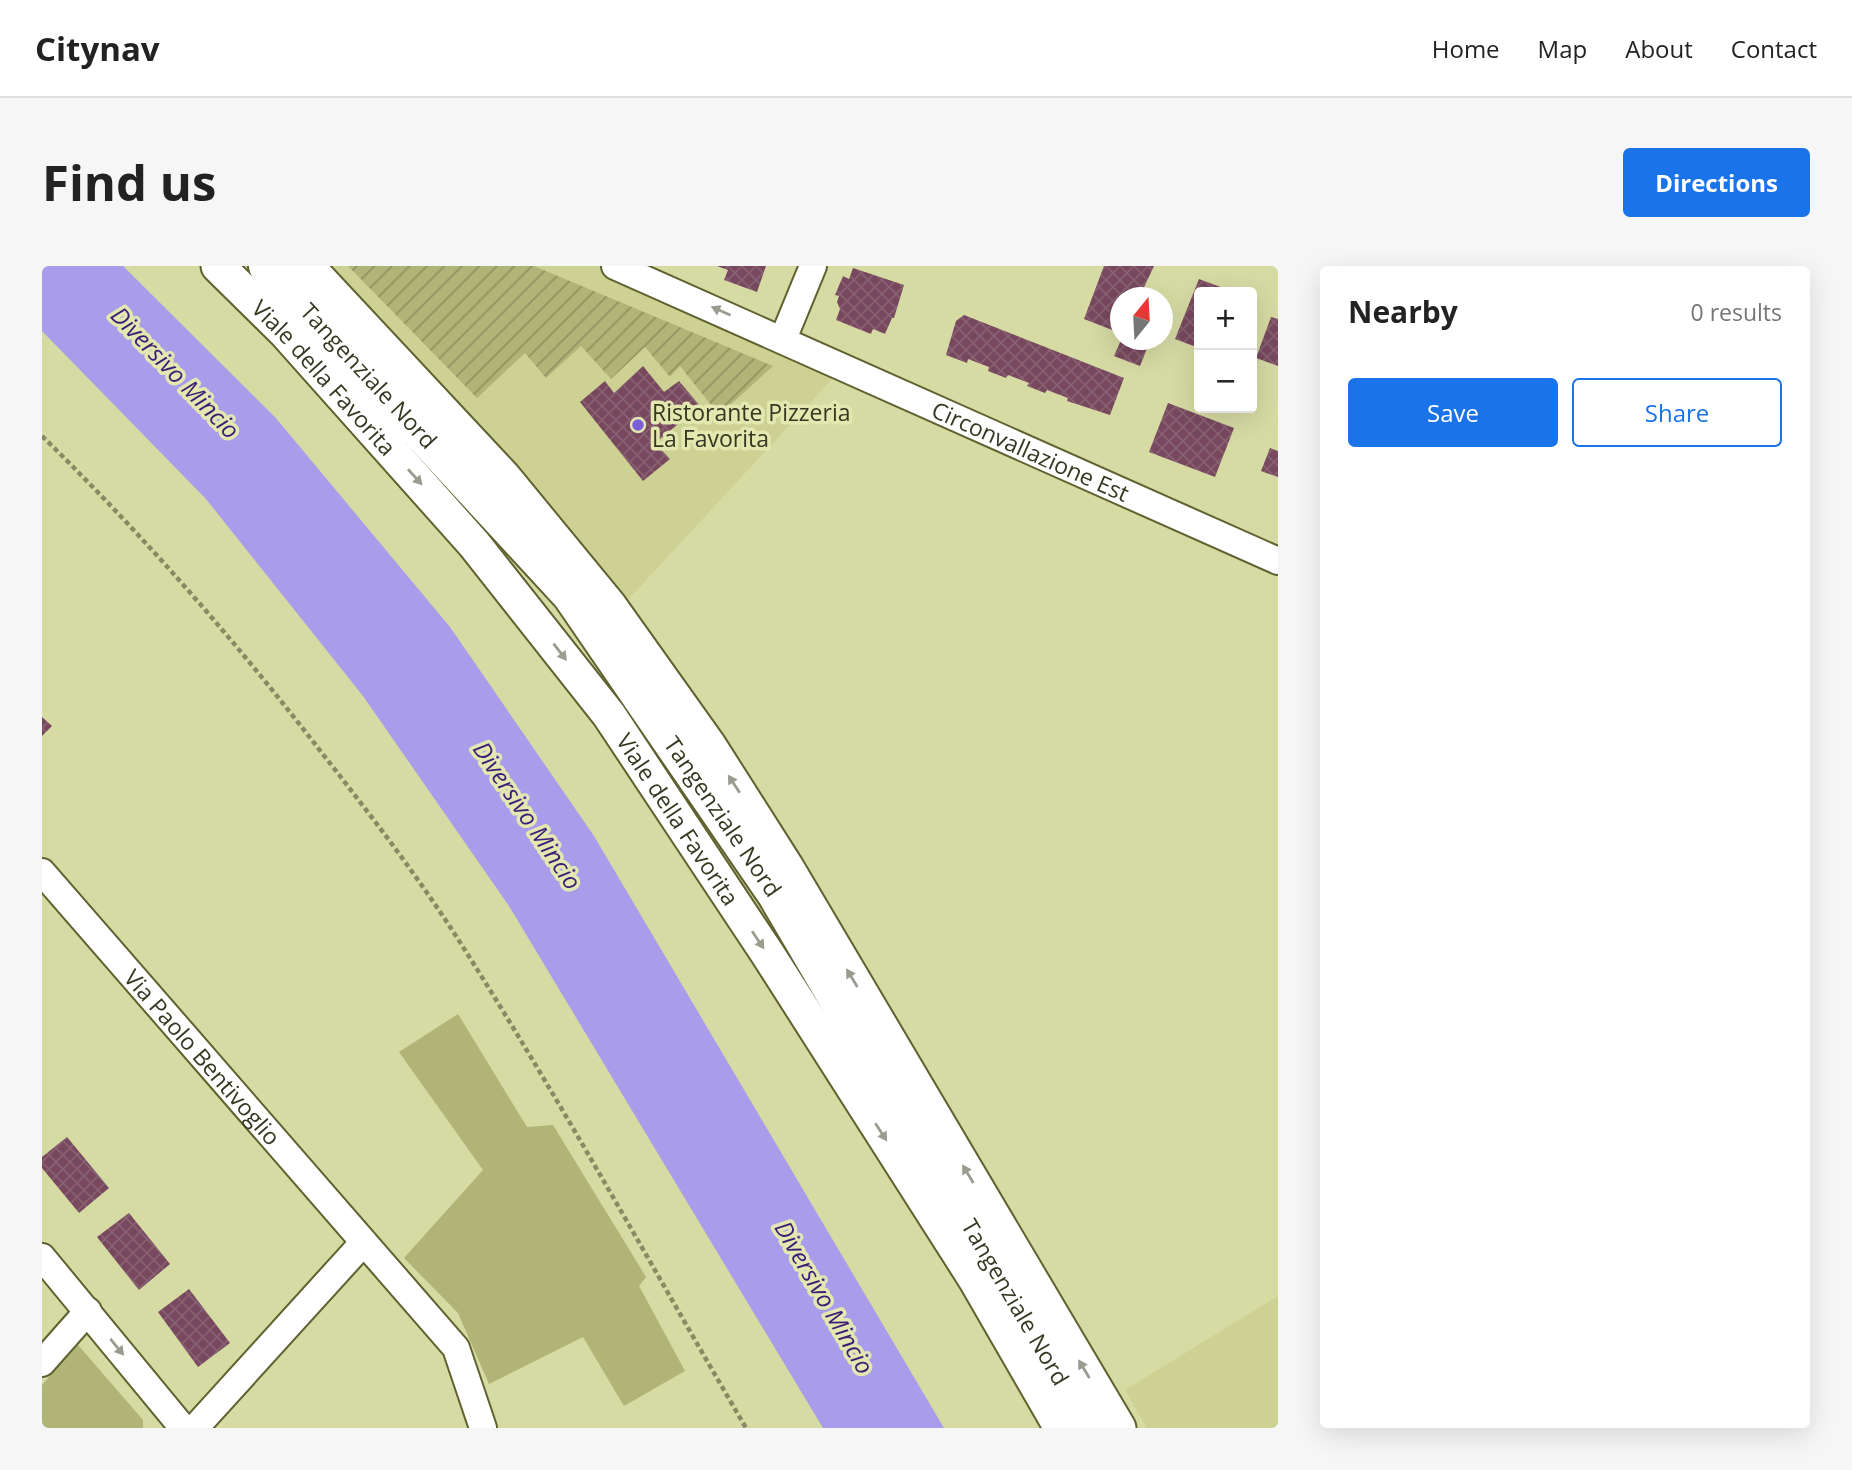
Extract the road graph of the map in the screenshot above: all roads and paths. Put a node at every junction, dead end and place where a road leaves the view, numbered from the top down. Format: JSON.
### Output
{"nodes":[{"id":1,"x":218,"y":266,"type":"edge"},
{"id":2,"x":268,"y":266,"type":"edge"},
{"id":3,"x":307,"y":266,"type":"edge"},
{"id":4,"x":615,"y":266,"type":"edge"},
{"id":5,"x":813,"y":266,"type":"edge"},
{"id":6,"x":783,"y":340,"type":"junction"},
{"id":7,"x":42,"y":436,"type":"edge"},
{"id":8,"x":1278,"y":561,"type":"edge"},
{"id":9,"x":42,"y":872,"type":"edge"},
{"id":10,"x":363,"y":1243,"type":"junction"},
{"id":11,"x":42,"y":1257,"type":"edge"},
{"id":12,"x":88,"y":1311,"type":"junction"},
{"id":13,"x":42,"y":1363,"type":"edge"},
{"id":14,"x":183,"y":1428,"type":"edge"},
{"id":15,"x":195,"y":1428,"type":"edge"},
{"id":16,"x":483,"y":1428,"type":"edge"},
{"id":17,"x":746,"y":1428,"type":"edge"},
{"id":18,"x":1061,"y":1428,"type":"edge"},
{"id":19,"x":1090,"y":1428,"type":"edge"},
{"id":20,"x":1119,"y":1428,"type":"edge"}],
"edges":[{"from":1,"to":18,"type":"main road","name":"Viale della Favorita","one_way":true},
{"from":2,"to":19,"type":"highway","name":"Tangenziale Nord"},
{"from":20,"to":3,"type":"main road","one_way":true},
{"from":6,"to":4,"type":"street","name":"Circonvallazione Est","one_way":true},
{"from":5,"to":6,"type":"street"},
{"from":6,"to":8,"type":"street","name":"Circonvallazione Est"},
{"from":7,"to":17,"type":"path"},
{"from":9,"to":10,"type":"street","name":"Via Paolo Bentivoglio"},
{"from":10,"to":15,"type":"street"},
{"from":10,"to":16,"type":"street","name":"Via Paolo Bentivoglio"},
{"from":11,"to":12,"type":"street"},
{"from":12,"to":13,"type":"street"},
{"from":12,"to":14,"type":"street","one_way":true}]}
